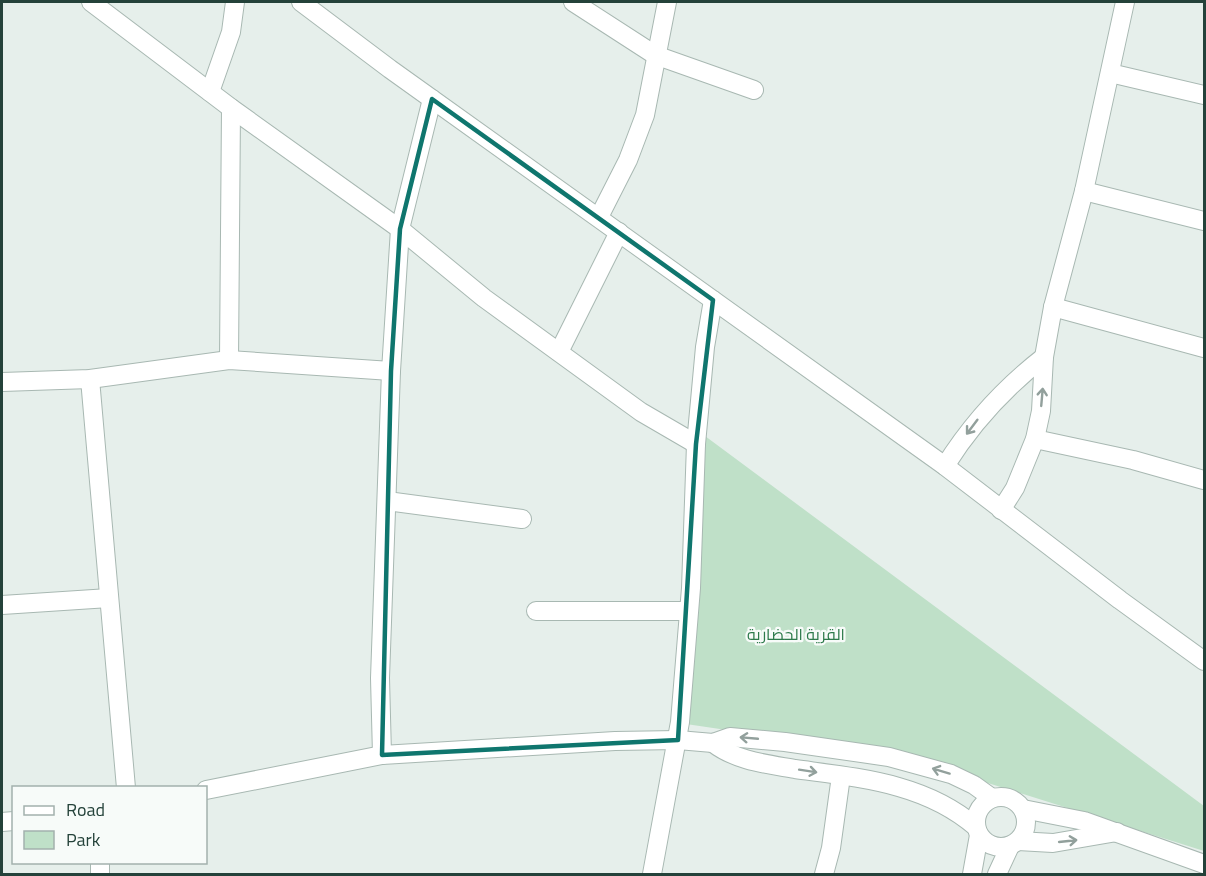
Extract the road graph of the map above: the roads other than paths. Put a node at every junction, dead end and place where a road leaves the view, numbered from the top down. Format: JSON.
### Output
{"nodes":[{"id":1,"x":90,"y":2,"type":"edge"},
{"id":2,"x":235,"y":2,"type":"edge"},
{"id":3,"x":301,"y":2,"type":"edge"},
{"id":4,"x":573,"y":2,"type":"edge"},
{"id":5,"x":667,"y":2,"type":"edge"},
{"id":6,"x":1125,"y":2,"type":"edge"},
{"id":7,"x":655,"y":55,"type":"junction"},
{"id":8,"x":1110,"y":73,"type":"junction"},
{"id":9,"x":754,"y":90,"type":"dead end"},
{"id":10,"x":210,"y":92,"type":"junction"},
{"id":11,"x":1204,"y":95,"type":"edge"},
{"id":12,"x":432,"y":99,"type":"junction"},
{"id":13,"x":231,"y":108,"type":"junction"},
{"id":14,"x":1084,"y":191,"type":"junction"},
{"id":15,"x":599,"y":218,"type":"junction"},
{"id":16,"x":1204,"y":221,"type":"edge"},
{"id":17,"x":400,"y":229,"type":"junction"},
{"id":18,"x":619,"y":232,"type":"junction"},
{"id":19,"x":713,"y":300,"type":"junction"},
{"id":20,"x":1053,"y":307,"type":"junction"},
{"id":21,"x":1204,"y":348,"type":"edge"},
{"id":22,"x":559,"y":352,"type":"junction"},
{"id":23,"x":1044,"y":357,"type":"junction"},
{"id":24,"x":229,"y":360,"type":"junction"},
{"id":25,"x":391,"y":371,"type":"junction"},
{"id":26,"x":90,"y":378,"type":"junction"},
{"id":27,"x":2,"y":382,"type":"edge"},
{"id":28,"x":1035,"y":439,"type":"junction"},
{"id":29,"x":696,"y":444,"type":"junction"},
{"id":30,"x":945,"y":466,"type":"junction"},
{"id":31,"x":1204,"y":480,"type":"edge"},
{"id":32,"x":387,"y":501,"type":"junction"},
{"id":33,"x":1001,"y":510,"type":"junction"},
{"id":34,"x":522,"y":519,"type":"dead end"},
{"id":35,"x":109,"y":598,"type":"junction"},
{"id":36,"x":2,"y":605,"type":"edge"},
{"id":37,"x":536,"y":611,"type":"dead end"},
{"id":38,"x":688,"y":611,"type":"junction"},
{"id":39,"x":1204,"y":661,"type":"edge"},
{"id":40,"x":678,"y":740,"type":"junction"},
{"id":41,"x":713,"y":743,"type":"junction"},
{"id":42,"x":382,"y":755,"type":"junction"},
{"id":43,"x":841,"y":776,"type":"junction"},
{"id":44,"x":126,"y":786,"type":"edge"},
{"id":45,"x":207,"y":790,"type":"edge"},
{"id":46,"x":992,"y":798,"type":"junction"},
{"id":47,"x":1023,"y":809,"type":"junction"},
{"id":48,"x":977,"y":831,"type":"junction"},
{"id":49,"x":1118,"y":832,"type":"junction"},
{"id":50,"x":1014,"y":844,"type":"junction"},
{"id":51,"x":1204,"y":864,"type":"edge"},
{"id":52,"x":652,"y":874,"type":"edge"},
{"id":53,"x":824,"y":874,"type":"edge"},
{"id":54,"x":972,"y":874,"type":"edge"},
{"id":55,"x":997,"y":874,"type":"edge"}],
"edges":[{"from":1,"to":10,"type":"street"},
{"from":2,"to":10,"type":"street"},
{"from":3,"to":12,"type":"street"},
{"from":4,"to":7,"type":"street"},
{"from":5,"to":7,"type":"street"},
{"from":6,"to":8,"type":"street"},
{"from":7,"to":9,"type":"street"},
{"from":7,"to":15,"type":"street"},
{"from":8,"to":11,"type":"street"},
{"from":8,"to":14,"type":"street"},
{"from":10,"to":13,"type":"street"},
{"from":12,"to":15,"type":"street"},
{"from":12,"to":17,"type":"street"},
{"from":13,"to":17,"type":"street"},
{"from":13,"to":24,"type":"street"},
{"from":14,"to":16,"type":"street"},
{"from":14,"to":20,"type":"street"},
{"from":15,"to":18,"type":"street"},
{"from":17,"to":22,"type":"street"},
{"from":17,"to":25,"type":"street"},
{"from":18,"to":19,"type":"street"},
{"from":18,"to":22,"type":"street"},
{"from":19,"to":29,"type":"street"},
{"from":19,"to":30,"type":"street"},
{"from":20,"to":21,"type":"street"},
{"from":20,"to":23,"type":"street"},
{"from":22,"to":29,"type":"street"},
{"from":28,"to":23,"type":"street","one_way":true},
{"from":23,"to":30,"type":"street","one_way":true},
{"from":24,"to":25,"type":"street"},
{"from":24,"to":26,"type":"street"},
{"from":25,"to":32,"type":"street"},
{"from":26,"to":27,"type":"street"},
{"from":26,"to":35,"type":"street"},
{"from":28,"to":31,"type":"street"},
{"from":28,"to":33,"type":"street"},
{"from":29,"to":38,"type":"street"},
{"from":30,"to":33,"type":"street"},
{"from":32,"to":34,"type":"street"},
{"from":32,"to":42,"type":"street"},
{"from":33,"to":39,"type":"street"},
{"from":35,"to":36,"type":"street"},
{"from":35,"to":44,"type":"street"},
{"from":37,"to":38,"type":"street"},
{"from":38,"to":40,"type":"street"},
{"from":40,"to":41,"type":"street"},
{"from":40,"to":42,"type":"street"},
{"from":40,"to":52,"type":"street"},
{"from":41,"to":43,"type":"street","one_way":true},
{"from":46,"to":41,"type":"street","one_way":true},
{"from":42,"to":45,"type":"street"},
{"from":43,"to":48,"type":"street"},
{"from":43,"to":53,"type":"street"},
{"from":46,"to":47,"type":"street"},
{"from":46,"to":48,"type":"street"},
{"from":47,"to":49,"type":"street"},
{"from":47,"to":50,"type":"street"},
{"from":48,"to":50,"type":"street"},
{"from":48,"to":54,"type":"street"},
{"from":50,"to":49,"type":"street","one_way":true},
{"from":49,"to":51,"type":"street"},
{"from":50,"to":55,"type":"street"}]}
